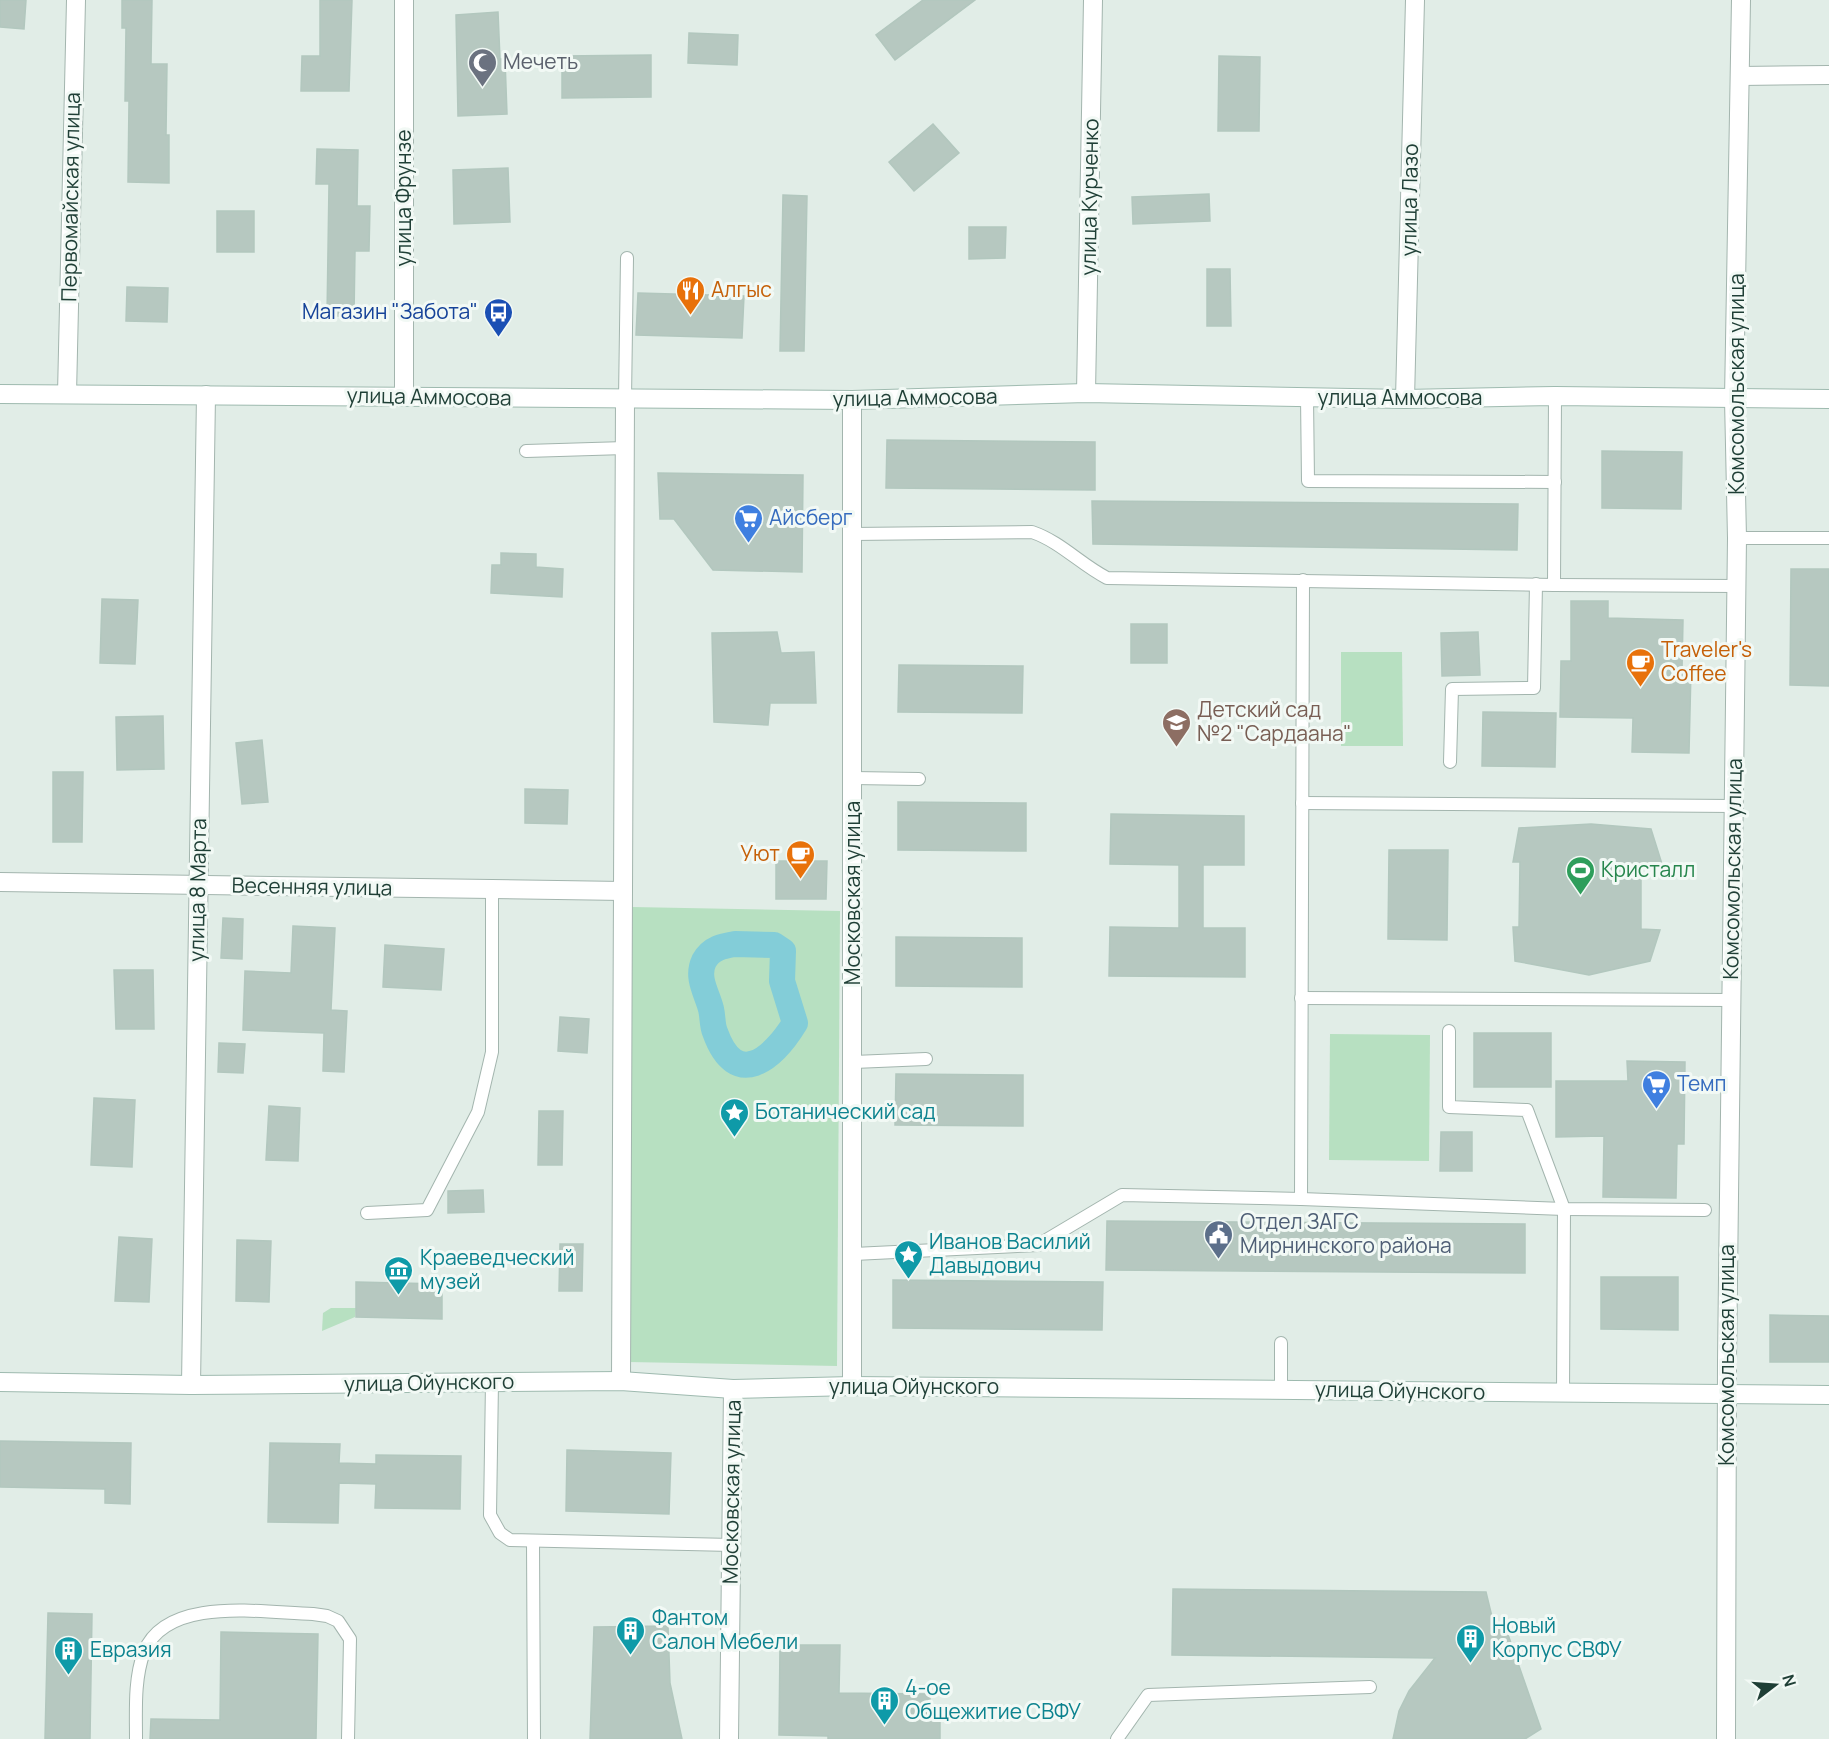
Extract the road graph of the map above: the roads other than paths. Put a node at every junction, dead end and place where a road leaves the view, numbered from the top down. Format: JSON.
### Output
{"nodes":[{"id":1,"x":76,"y":0,"type":"edge"},
{"id":2,"x":404,"y":0,"type":"edge"},
{"id":3,"x":1093,"y":0,"type":"edge"},
{"id":4,"x":1415,"y":0,"type":"edge"},
{"id":5,"x":1742,"y":0,"type":"edge"},
{"id":6,"x":1829,"y":75,"type":"edge"},
{"id":7,"x":1740,"y":76,"type":"junction"},
{"id":8,"x":627,"y":258,"type":"dead end"},
{"id":9,"x":1086,"y":393,"type":"junction"},
{"id":10,"x":0,"y":394,"type":"edge"},
{"id":11,"x":67,"y":394,"type":"junction"},
{"id":12,"x":206,"y":395,"type":"junction"},
{"id":13,"x":1555,"y":396,"type":"junction"},
{"id":14,"x":404,"y":397,"type":"junction"},
{"id":15,"x":1307,"y":397,"type":"junction"},
{"id":16,"x":625,"y":399,"type":"junction"},
{"id":17,"x":1405,"y":399,"type":"junction"},
{"id":18,"x":1734,"y":399,"type":"junction"},
{"id":19,"x":1829,"y":399,"type":"edge"},
{"id":20,"x":852,"y":400,"type":"junction"},
{"id":21,"x":625,"y":448,"type":"junction"},
{"id":22,"x":526,"y":451,"type":"dead end"},
{"id":23,"x":1555,"y":482,"type":"junction"},
{"id":24,"x":852,"y":534,"type":"junction"},
{"id":25,"x":1737,"y":538,"type":"junction"},
{"id":26,"x":1829,"y":538,"type":"edge"},
{"id":27,"x":1303,"y":580,"type":"junction"},
{"id":28,"x":1536,"y":584,"type":"junction"},
{"id":29,"x":1554,"y":585,"type":"junction"},
{"id":30,"x":1737,"y":586,"type":"junction"},
{"id":31,"x":1450,"y":762,"type":"dead end"},
{"id":32,"x":853,"y":778,"type":"junction"},
{"id":33,"x":919,"y":779,"type":"dead end"},
{"id":34,"x":1302,"y":803,"type":"junction"},
{"id":35,"x":1734,"y":806,"type":"junction"},
{"id":36,"x":0,"y":882,"type":"edge"},
{"id":37,"x":198,"y":885,"type":"junction"},
{"id":38,"x":492,"y":890,"type":"junction"},
{"id":39,"x":623,"y":891,"type":"junction"},
{"id":40,"x":1301,"y":998,"type":"junction"},
{"id":41,"x":1731,"y":1000,"type":"junction"},
{"id":42,"x":1449,"y":1031,"type":"dead end"},
{"id":43,"x":926,"y":1059,"type":"dead end"},
{"id":44,"x":854,"y":1062,"type":"junction"},
{"id":45,"x":1300,"y":1199,"type":"junction"},
{"id":46,"x":1564,"y":1209,"type":"junction"},
{"id":47,"x":1705,"y":1210,"type":"dead end"},
{"id":48,"x":367,"y":1213,"type":"dead end"},
{"id":49,"x":854,"y":1254,"type":"junction"},
{"id":50,"x":1281,"y":1343,"type":"dead end"},
{"id":51,"x":621,"y":1381,"type":"junction"},
{"id":52,"x":0,"y":1382,"type":"edge"},
{"id":53,"x":492,"y":1383,"type":"junction"},
{"id":54,"x":191,"y":1385,"type":"junction"},
{"id":55,"x":852,"y":1386,"type":"junction"},
{"id":56,"x":733,"y":1389,"type":"junction"},
{"id":57,"x":1281,"y":1390,"type":"junction"},
{"id":58,"x":1563,"y":1394,"type":"junction"},
{"id":59,"x":1726,"y":1395,"type":"junction"},
{"id":60,"x":1829,"y":1395,"type":"edge"},
{"id":61,"x":533,"y":1540,"type":"junction"},
{"id":62,"x":732,"y":1545,"type":"junction"},
{"id":63,"x":1370,"y":1687,"type":"dead end"},
{"id":64,"x":136,"y":1739,"type":"edge"},
{"id":65,"x":348,"y":1739,"type":"edge"},
{"id":66,"x":534,"y":1739,"type":"edge"},
{"id":67,"x":729,"y":1739,"type":"edge"},
{"id":68,"x":1117,"y":1739,"type":"edge"},
{"id":69,"x":1726,"y":1739,"type":"edge"}],
"edges":[{"from":1,"to":11,"type":"street","name":"Первомайская улица"},
{"from":2,"to":14,"type":"street","name":"улица Фрунзе"},
{"from":3,"to":9,"type":"street","name":"улица Курченко"},
{"from":4,"to":17,"type":"street","name":"улица Лазо"},
{"from":5,"to":7,"type":"street","name":"Комсомольская улица"},
{"from":6,"to":7,"type":"street"},
{"from":7,"to":18,"type":"street","name":"Комсомольская улица"},
{"from":8,"to":16,"type":"lane"},
{"from":9,"to":15,"type":"street","name":"улица Аммосова"},
{"from":9,"to":20,"type":"street","name":"улица Аммосова"},
{"from":10,"to":11,"type":"street","name":"улица Аммосова"},
{"from":11,"to":12,"type":"street","name":"улица Аммосова"},
{"from":12,"to":14,"type":"street","name":"улица Аммосова"},
{"from":12,"to":37,"type":"street","name":"улица 8 Марта"},
{"from":13,"to":17,"type":"street","name":"улица Аммосова"},
{"from":13,"to":18,"type":"street","name":"улица Аммосова"},
{"from":13,"to":23,"type":"lane"},
{"from":14,"to":16,"type":"street","name":"улица Аммосова"},
{"from":15,"to":17,"type":"street","name":"улица Аммосова"},
{"from":15,"to":23,"type":"lane"},
{"from":16,"to":20,"type":"street","name":"улица Аммосова"},
{"from":16,"to":21,"type":"street"},
{"from":18,"to":19,"type":"street","name":"улица Аммосова"},
{"from":18,"to":25,"type":"street","name":"Комсомольская улица"},
{"from":20,"to":24,"type":"street","name":"Московская улица"},
{"from":21,"to":22,"type":"lane"},
{"from":21,"to":39,"type":"street"},
{"from":23,"to":29,"type":"lane"},
{"from":24,"to":27,"type":"lane"},
{"from":24,"to":32,"type":"street","name":"Московская улица"},
{"from":25,"to":26,"type":"lane"},
{"from":25,"to":30,"type":"street","name":"Комсомольская улица"},
{"from":27,"to":28,"type":"lane"},
{"from":27,"to":34,"type":"lane"},
{"from":28,"to":29,"type":"lane"},
{"from":28,"to":31,"type":"lane"},
{"from":29,"to":30,"type":"lane"},
{"from":30,"to":35,"type":"street","name":"Комсомольская улица"},
{"from":32,"to":33,"type":"lane"},
{"from":32,"to":44,"type":"street","name":"Московская улица"},
{"from":34,"to":35,"type":"lane"},
{"from":34,"to":40,"type":"lane"},
{"from":35,"to":41,"type":"street","name":"Комсомольская улица"},
{"from":36,"to":37,"type":"street","name":"Весенняя улица"},
{"from":37,"to":38,"type":"street","name":"Весенняя улица"},
{"from":37,"to":54,"type":"street","name":"улица 8 Марта"},
{"from":38,"to":39,"type":"street","name":"Весенняя улица"},
{"from":38,"to":48,"type":"lane"},
{"from":39,"to":51,"type":"street"},
{"from":40,"to":41,"type":"lane"},
{"from":40,"to":45,"type":"lane"},
{"from":41,"to":59,"type":"street","name":"Комсомольская улица"},
{"from":42,"to":46,"type":"lane"},
{"from":43,"to":44,"type":"lane"},
{"from":44,"to":49,"type":"street","name":"Московская улица"},
{"from":45,"to":46,"type":"lane"},
{"from":45,"to":49,"type":"lane"},
{"from":46,"to":47,"type":"lane"},
{"from":46,"to":58,"type":"lane"},
{"from":49,"to":55,"type":"street","name":"Московская улица"},
{"from":50,"to":57,"type":"lane"},
{"from":51,"to":53,"type":"street","name":"улица Ойунского"},
{"from":51,"to":56,"type":"street","name":"улица Ойунского"},
{"from":52,"to":54,"type":"street","name":"улица Ойунского"},
{"from":53,"to":54,"type":"street","name":"улица Ойунского"},
{"from":53,"to":61,"type":"lane"},
{"from":55,"to":56,"type":"street","name":"улица Ойунского"},
{"from":55,"to":57,"type":"street","name":"улица Ойунского"},
{"from":56,"to":62,"type":"street","name":"Московская улица"},
{"from":57,"to":58,"type":"street","name":"улица Ойунского"},
{"from":58,"to":59,"type":"street","name":"улица Ойунского"},
{"from":59,"to":60,"type":"street","name":"улица Ойунского"},
{"from":59,"to":69,"type":"street","name":"Комсомольская улица"},
{"from":61,"to":62,"type":"lane"},
{"from":61,"to":66,"type":"lane"},
{"from":62,"to":67,"type":"street","name":"Московская улица"},
{"from":63,"to":68,"type":"lane"},
{"from":64,"to":65,"type":"lane"}]}
